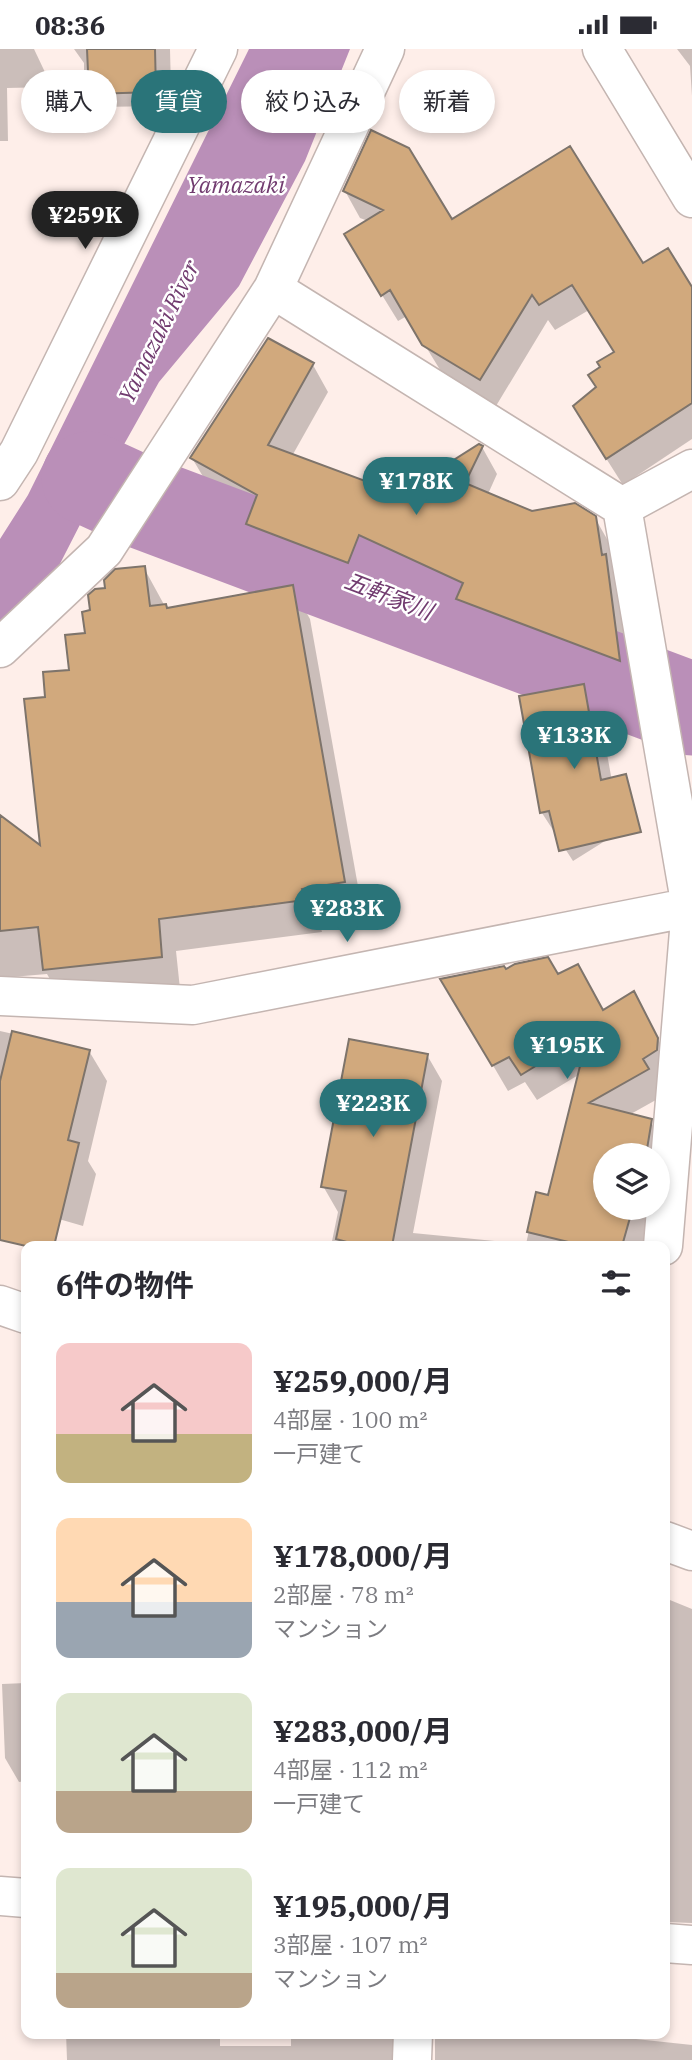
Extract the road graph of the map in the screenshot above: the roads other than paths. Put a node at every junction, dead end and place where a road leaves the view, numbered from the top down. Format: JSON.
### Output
{"nodes":[{"id":1,"x":218,"y":49,"type":"edge"},
{"id":2,"x":385,"y":49,"type":"edge"},
{"id":3,"x":602,"y":49,"type":"edge"},
{"id":4,"x":692,"y":198,"type":"edge"},
{"id":5,"x":273,"y":289,"type":"junction"},
{"id":6,"x":692,"y":469,"type":"edge"},
{"id":7,"x":0,"y":481,"type":"edge"},
{"id":8,"x":622,"y":507,"type":"junction"},
{"id":9,"x":0,"y":647,"type":"edge"},
{"id":10,"x":692,"y":907,"type":"edge"},
{"id":11,"x":0,"y":996,"type":"edge"},
{"id":12,"x":663,"y":1241,"type":"edge"},
{"id":13,"x":0,"y":1305,"type":"edge"},
{"id":14,"x":21,"y":1312,"type":"edge"},
{"id":15,"x":670,"y":1543,"type":"edge"},
{"id":16,"x":692,"y":1551,"type":"edge"},
{"id":17,"x":0,"y":1896,"type":"edge"},
{"id":18,"x":21,"y":1898,"type":"edge"},
{"id":19,"x":670,"y":1943,"type":"edge"},
{"id":20,"x":692,"y":1945,"type":"edge"},
{"id":21,"x":413,"y":2039,"type":"edge"},
{"id":22,"x":412,"y":2060,"type":"edge"}],
"edges":[{"from":1,"to":7,"type":"street"},
{"from":2,"to":5,"type":"street"},
{"from":3,"to":4,"type":"street"},
{"from":5,"to":8,"type":"street"},
{"from":5,"to":9,"type":"street"},
{"from":6,"to":8,"type":"street"},
{"from":8,"to":10,"type":"street"},
{"from":10,"to":11,"type":"street"},
{"from":10,"to":12,"type":"street"},
{"from":13,"to":14,"type":"street"},
{"from":15,"to":16,"type":"street"},
{"from":17,"to":18,"type":"street"},
{"from":19,"to":20,"type":"street"},
{"from":21,"to":22,"type":"street"}]}
